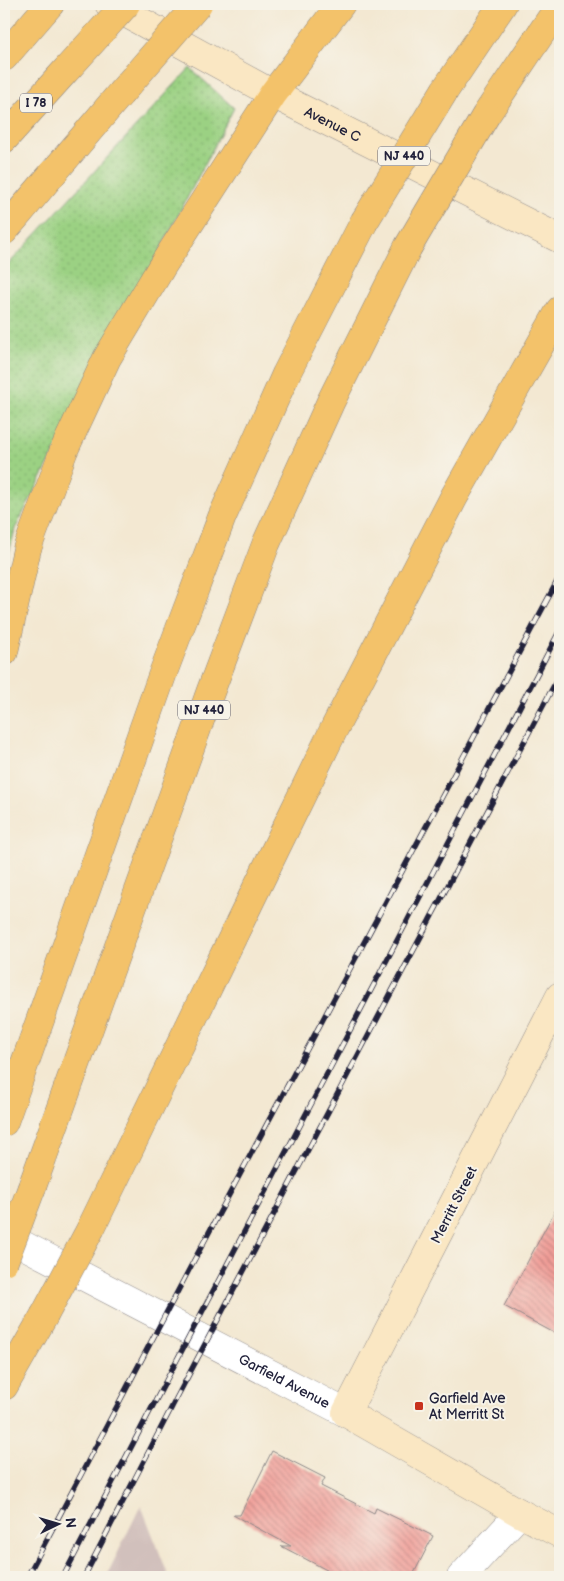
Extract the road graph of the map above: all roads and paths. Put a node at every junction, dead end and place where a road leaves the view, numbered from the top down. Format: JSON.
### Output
{"nodes":[{"id":1,"x":50,"y":4,"type":"edge"},
{"id":2,"x":109,"y":4,"type":"edge"},
{"id":3,"x":126,"y":4,"type":"edge"},
{"id":4,"x":198,"y":4,"type":"edge"},
{"id":5,"x":341,"y":4,"type":"edge"},
{"id":6,"x":503,"y":4,"type":"edge"},
{"id":7,"x":560,"y":5,"type":"edge"},
{"id":8,"x":10,"y":50,"type":"edge"},
{"id":9,"x":273,"y":94,"type":"junction"},
{"id":10,"x":4,"y":139,"type":"edge"},
{"id":11,"x":4,"y":231,"type":"edge"},
{"id":12,"x":560,"y":239,"type":"edge"},
{"id":13,"x":560,"y":310,"type":"edge"},
{"id":14,"x":4,"y":652,"type":"edge"},
{"id":15,"x":560,"y":996,"type":"edge"},
{"id":16,"x":4,"y":1122,"type":"edge"},
{"id":17,"x":4,"y":1235,"type":"edge"},
{"id":18,"x":4,"y":1262,"type":"edge"},
{"id":19,"x":4,"y":1386,"type":"edge"},
{"id":20,"x":346,"y":1412,"type":"junction"},
{"id":21,"x":520,"y":1513,"type":"junction"},
{"id":22,"x":560,"y":1534,"type":"edge"},
{"id":23,"x":461,"y":1577,"type":"edge"}],
"edges":[{"from":1,"to":8,"type":"highway"},
{"from":2,"to":9,"type":"main road","name":"Avenue C"},
{"from":3,"to":10,"type":"highway","number":"I 78","bridge":true},
{"from":4,"to":11,"type":"highway","bridge":true},
{"from":5,"to":9,"type":"highway"},
{"from":6,"to":16,"type":"highway","number":"NJ 440","bridge":true},
{"from":7,"to":18,"type":"highway","number":"NJ 440","bridge":true},
{"from":9,"to":12,"type":"main road","name":"Avenue C"},
{"from":9,"to":14,"type":"highway"},
{"from":13,"to":19,"type":"highway","bridge":true},
{"from":15,"to":20,"type":"main road","name":"Merritt Street"},
{"from":17,"to":20,"type":"street","name":"Garfield Avenue"},
{"from":20,"to":21,"type":"main road","name":"Garfield Avenue"},
{"from":21,"to":22,"type":"main road","name":"Garfield Avenue"},
{"from":21,"to":23,"type":"street"}]}
